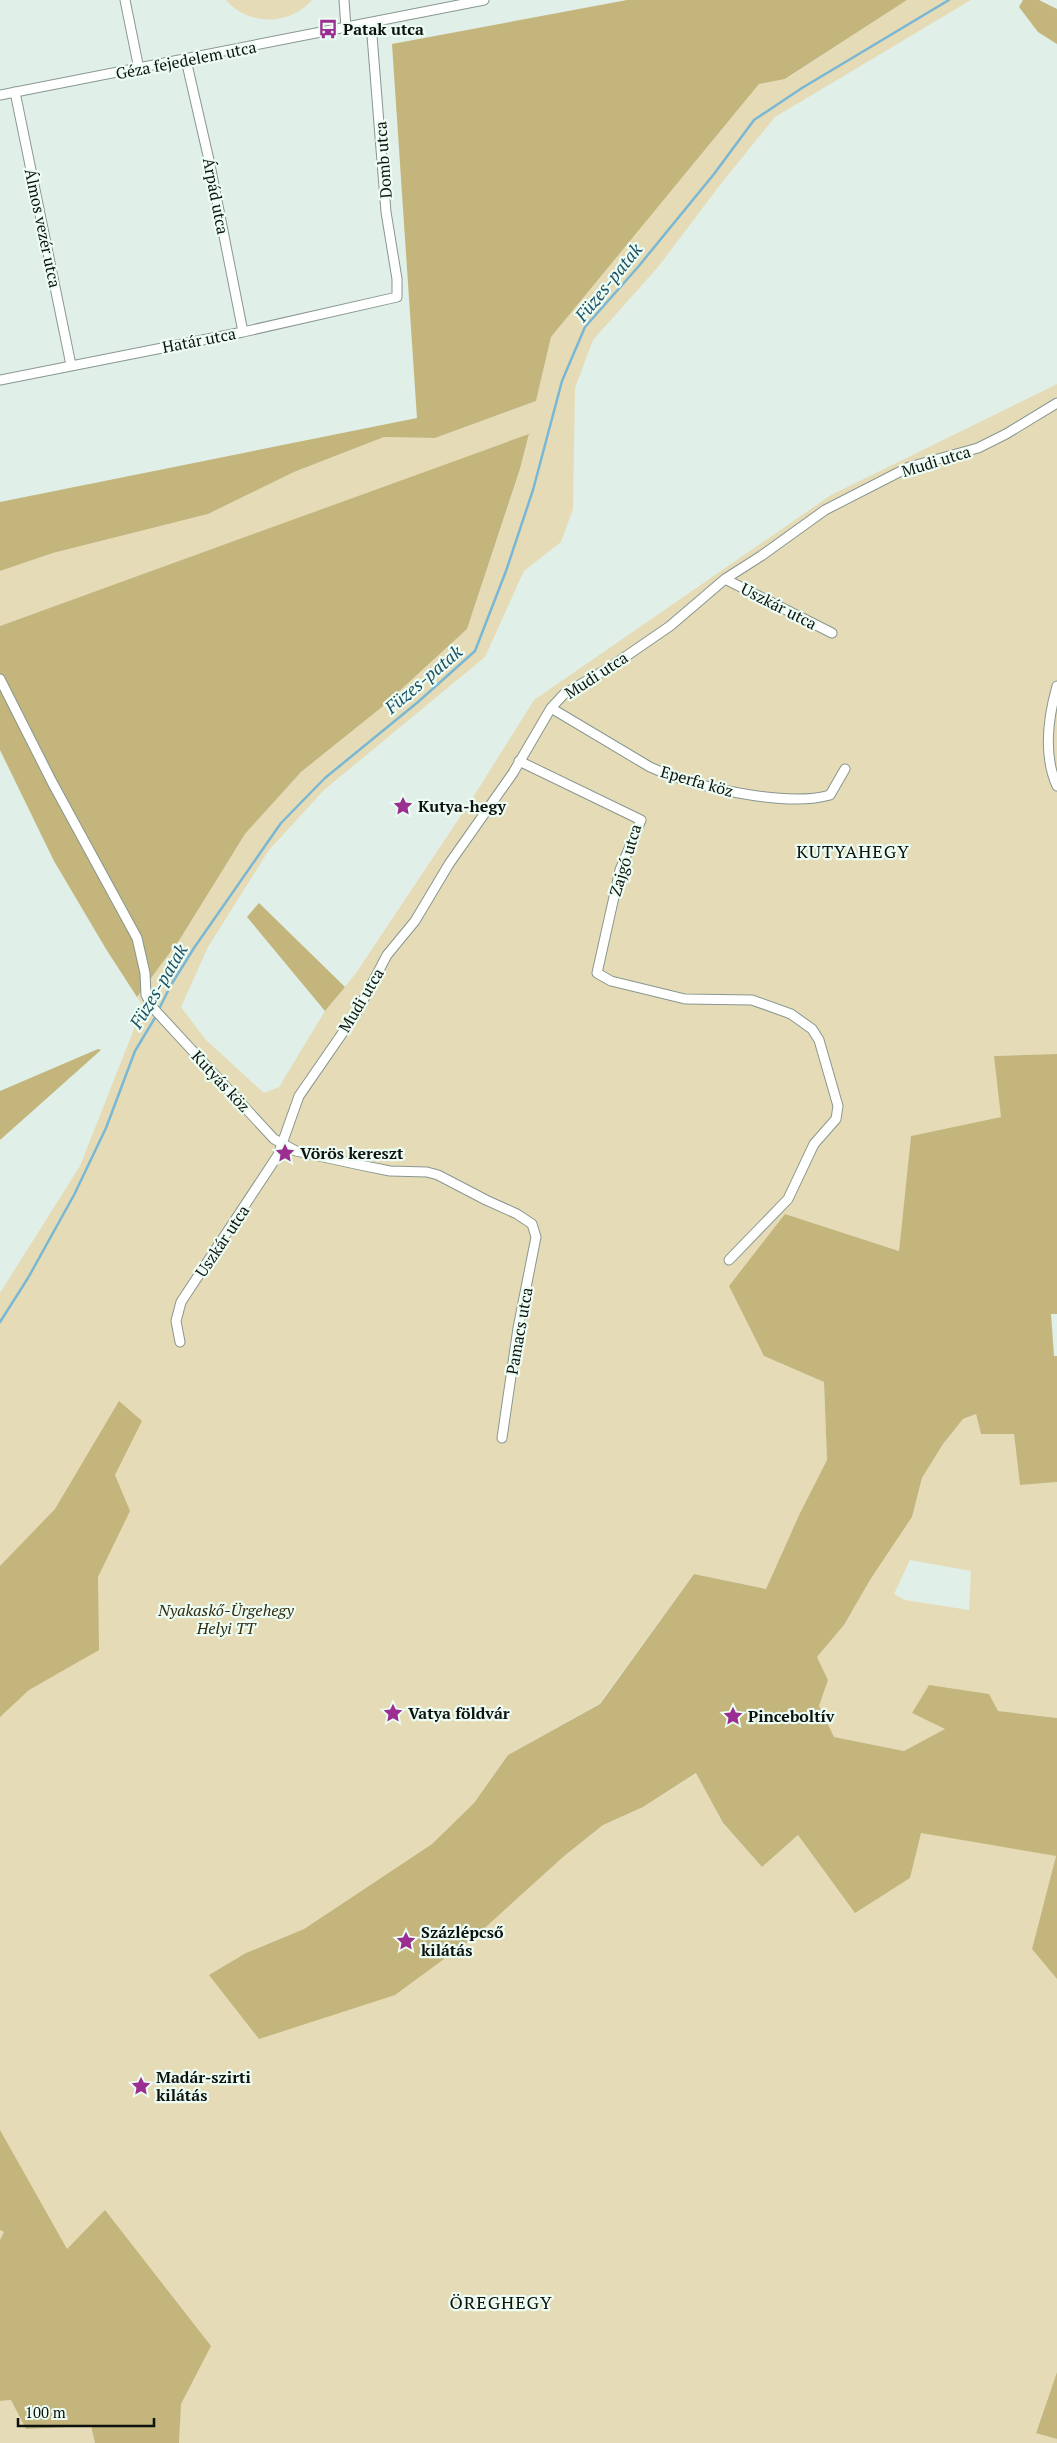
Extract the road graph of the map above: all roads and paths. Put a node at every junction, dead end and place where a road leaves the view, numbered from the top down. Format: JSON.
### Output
{"nodes":[{"id":1,"x":125,"y":0,"type":"edge"},
{"id":2,"x":344,"y":0,"type":"edge"},
{"id":3,"x":484,"y":0,"type":"edge"},
{"id":4,"x":371,"y":23,"type":"junction"},
{"id":5,"x":346,"y":28,"type":"junction"},
{"id":6,"x":186,"y":60,"type":"junction"},
{"id":7,"x":139,"y":69,"type":"junction"},
{"id":8,"x":15,"y":92,"type":"junction"},
{"id":9,"x":0,"y":95,"type":"edge"},
{"id":10,"x":397,"y":296,"type":"joint"},
{"id":11,"x":242,"y":332,"type":"junction"},
{"id":12,"x":71,"y":365,"type":"junction"},
{"id":13,"x":0,"y":380,"type":"edge"},
{"id":14,"x":1057,"y":403,"type":"edge"},
{"id":15,"x":726,"y":579,"type":"junction"},
{"id":16,"x":832,"y":633,"type":"dead end"},
{"id":17,"x":0,"y":679,"type":"edge"},
{"id":18,"x":1057,"y":686,"type":"edge"},
{"id":19,"x":551,"y":708,"type":"junction"},
{"id":20,"x":519,"y":761,"type":"junction"},
{"id":21,"x":845,"y":769,"type":"dead end"},
{"id":22,"x":1057,"y":786,"type":"edge"},
{"id":23,"x":280,"y":1144,"type":"junction"},
{"id":24,"x":728,"y":1260,"type":"dead end"},
{"id":25,"x":180,"y":1342,"type":"dead end"},
{"id":26,"x":502,"y":1438,"type":"dead end"}],
"edges":[{"from":1,"to":7,"type":"street"},
{"from":2,"to":5,"type":"street"},
{"from":3,"to":4,"type":"street"},
{"from":4,"to":5,"type":"street","name":"Géza fejedelem utca"},
{"from":4,"to":10,"type":"street","name":"Domb utca"},
{"from":5,"to":6,"type":"street","name":"Géza fejedelem utca"},
{"from":6,"to":7,"type":"street","name":"Géza fejedelem utca"},
{"from":6,"to":11,"type":"street","name":"Árpád utca"},
{"from":7,"to":8,"type":"street","name":"Géza fejedelem utca"},
{"from":8,"to":9,"type":"street","name":"Géza fejedelem utca"},
{"from":8,"to":12,"type":"street","name":"Álmos vezér utca"},
{"from":10,"to":11,"type":"street","name":"Határ utca"},
{"from":11,"to":12,"type":"street","name":"Határ utca"},
{"from":12,"to":13,"type":"street","name":"Határ utca"},
{"from":14,"to":15,"type":"street","name":"Mudi utca"},
{"from":15,"to":16,"type":"street","name":"Uszkár utca"},
{"from":15,"to":19,"type":"street","name":"Mudi utca"},
{"from":17,"to":23,"type":"street","name":"Kutyás köz"},
{"from":18,"to":22,"type":"street"},
{"from":19,"to":20,"type":"street","name":"Mudi utca"},
{"from":19,"to":21,"type":"street","name":"Eperfa köz"},
{"from":20,"to":23,"type":"street","name":"Mudi utca"},
{"from":20,"to":24,"type":"street","name":"Zajgó utca"},
{"from":23,"to":25,"type":"street","name":"Uszkár utca"},
{"from":23,"to":26,"type":"street","name":"Pamacs utca"}]}
